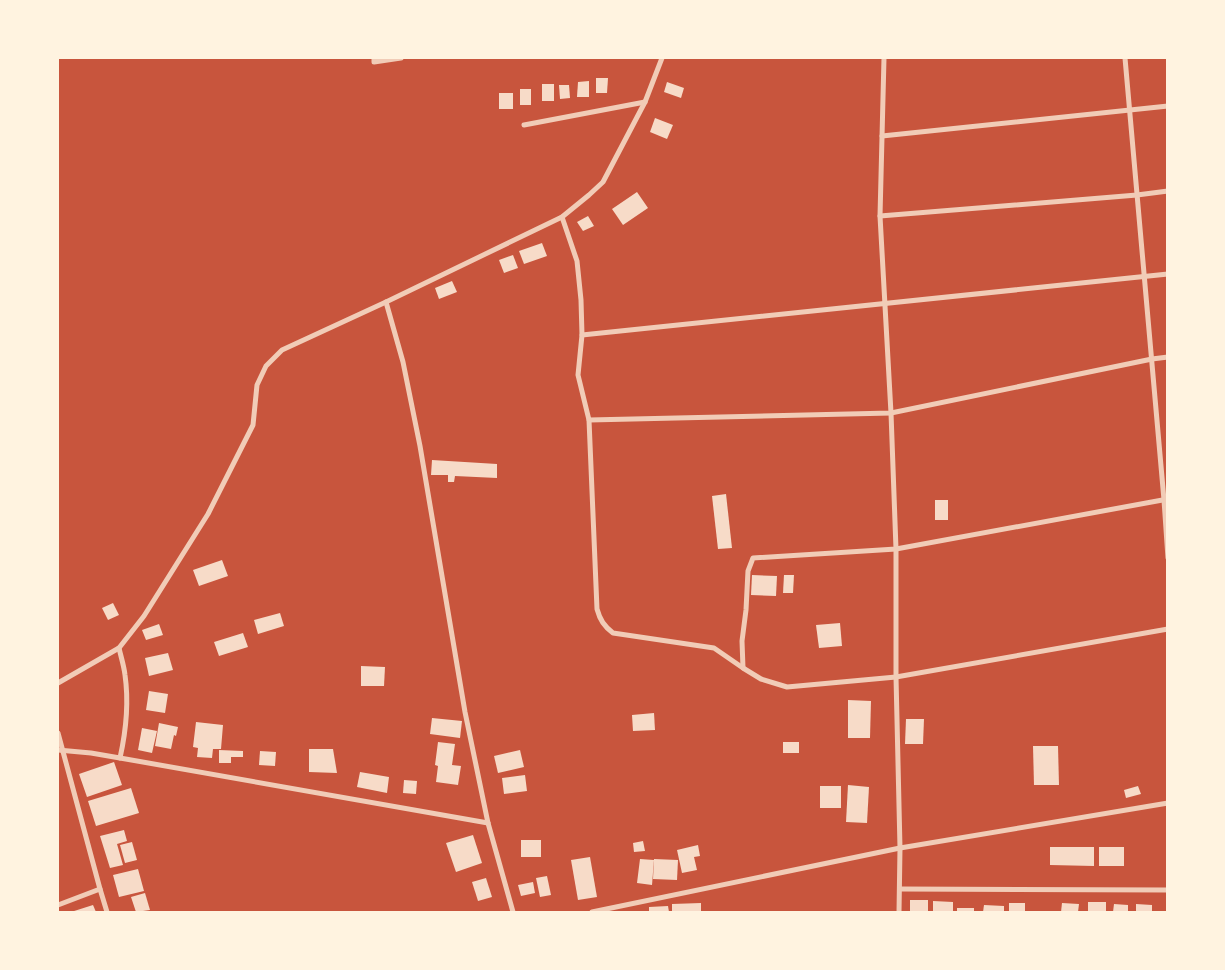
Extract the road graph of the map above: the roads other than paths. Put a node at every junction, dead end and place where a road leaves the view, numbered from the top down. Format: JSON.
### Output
{"nodes":[{"id":1,"x":374,"y":58,"type":"edge"},
{"id":2,"x":401,"y":58,"type":"edge"},
{"id":3,"x":662,"y":58,"type":"edge"},
{"id":4,"x":884,"y":58,"type":"edge"},
{"id":5,"x":1125,"y":58,"type":"edge"},
{"id":6,"x":645,"y":102,"type":"junction"},
{"id":7,"x":1168,"y":106,"type":"edge"},
{"id":8,"x":1130,"y":110,"type":"junction"},
{"id":9,"x":524,"y":126,"type":"dead end"},
{"id":10,"x":882,"y":136,"type":"junction"},
{"id":11,"x":1168,"y":191,"type":"edge"},
{"id":12,"x":1137,"y":195,"type":"junction"},
{"id":13,"x":880,"y":216,"type":"junction"},
{"id":14,"x":562,"y":217,"type":"junction"},
{"id":15,"x":1168,"y":274,"type":"edge"},
{"id":16,"x":1145,"y":277,"type":"junction"},
{"id":17,"x":386,"y":302,"type":"junction"},
{"id":18,"x":885,"y":303,"type":"junction"},
{"id":19,"x":582,"y":335,"type":"junction"},
{"id":20,"x":1168,"y":357,"type":"edge"},
{"id":21,"x":1152,"y":359,"type":"junction"},
{"id":22,"x":891,"y":413,"type":"junction"},
{"id":23,"x":589,"y":420,"type":"junction"},
{"id":24,"x":1166,"y":500,"type":"edge"},
{"id":25,"x":896,"y":549,"type":"junction"},
{"id":26,"x":1168,"y":558,"type":"edge"},
{"id":27,"x":1168,"y":629,"type":"edge"},
{"id":28,"x":119,"y":648,"type":"junction"},
{"id":29,"x":743,"y":668,"type":"junction"},
{"id":30,"x":896,"y":678,"type":"junction"},
{"id":31,"x":58,"y":683,"type":"edge"},
{"id":32,"x":58,"y":733,"type":"edge"},
{"id":33,"x":60,"y":750,"type":"edge"},
{"id":34,"x":120,"y":758,"type":"junction"},
{"id":35,"x":1168,"y":803,"type":"edge"},
{"id":36,"x":488,"y":823,"type":"junction"},
{"id":37,"x":900,"y":848,"type":"junction"},
{"id":38,"x":100,"y":889,"type":"junction"},
{"id":39,"x":900,"y":889,"type":"junction"},
{"id":40,"x":1168,"y":890,"type":"edge"},
{"id":41,"x":58,"y":905,"type":"edge"},
{"id":42,"x":107,"y":912,"type":"edge"},
{"id":43,"x":512,"y":912,"type":"edge"},
{"id":44,"x":592,"y":912,"type":"edge"},
{"id":45,"x":900,"y":912,"type":"edge"}],
"edges":[{"from":1,"to":2,"type":"street"},
{"from":3,"to":6,"type":"street"},
{"from":4,"to":10,"type":"street"},
{"from":5,"to":8,"type":"street"},
{"from":6,"to":9,"type":"street"},
{"from":6,"to":14,"type":"street"},
{"from":7,"to":8,"type":"street"},
{"from":8,"to":10,"type":"street"},
{"from":8,"to":12,"type":"street"},
{"from":10,"to":13,"type":"street"},
{"from":11,"to":12,"type":"street"},
{"from":12,"to":13,"type":"street"},
{"from":12,"to":16,"type":"street"},
{"from":13,"to":18,"type":"street"},
{"from":14,"to":17,"type":"street"},
{"from":14,"to":19,"type":"street"},
{"from":15,"to":16,"type":"street"},
{"from":16,"to":18,"type":"street"},
{"from":16,"to":21,"type":"street"},
{"from":17,"to":28,"type":"street"},
{"from":17,"to":36,"type":"street"},
{"from":18,"to":19,"type":"street"},
{"from":18,"to":22,"type":"street"},
{"from":19,"to":23,"type":"street"},
{"from":20,"to":21,"type":"street"},
{"from":21,"to":22,"type":"street"},
{"from":21,"to":24,"type":"street"},
{"from":22,"to":23,"type":"street"},
{"from":22,"to":25,"type":"street"},
{"from":23,"to":29,"type":"street"},
{"from":24,"to":25,"type":"street"},
{"from":24,"to":26,"type":"street"},
{"from":25,"to":29,"type":"street"},
{"from":25,"to":30,"type":"street"},
{"from":27,"to":30,"type":"street"},
{"from":28,"to":31,"type":"street"},
{"from":28,"to":34,"type":"street"},
{"from":29,"to":30,"type":"street"},
{"from":30,"to":37,"type":"street"},
{"from":32,"to":33,"type":"street"},
{"from":33,"to":34,"type":"street"},
{"from":33,"to":38,"type":"street"},
{"from":34,"to":36,"type":"street"},
{"from":35,"to":37,"type":"street"},
{"from":36,"to":43,"type":"street"},
{"from":37,"to":39,"type":"street"},
{"from":37,"to":44,"type":"street"},
{"from":38,"to":41,"type":"street"},
{"from":38,"to":42,"type":"street"},
{"from":39,"to":40,"type":"street"},
{"from":39,"to":45,"type":"street"}]}
